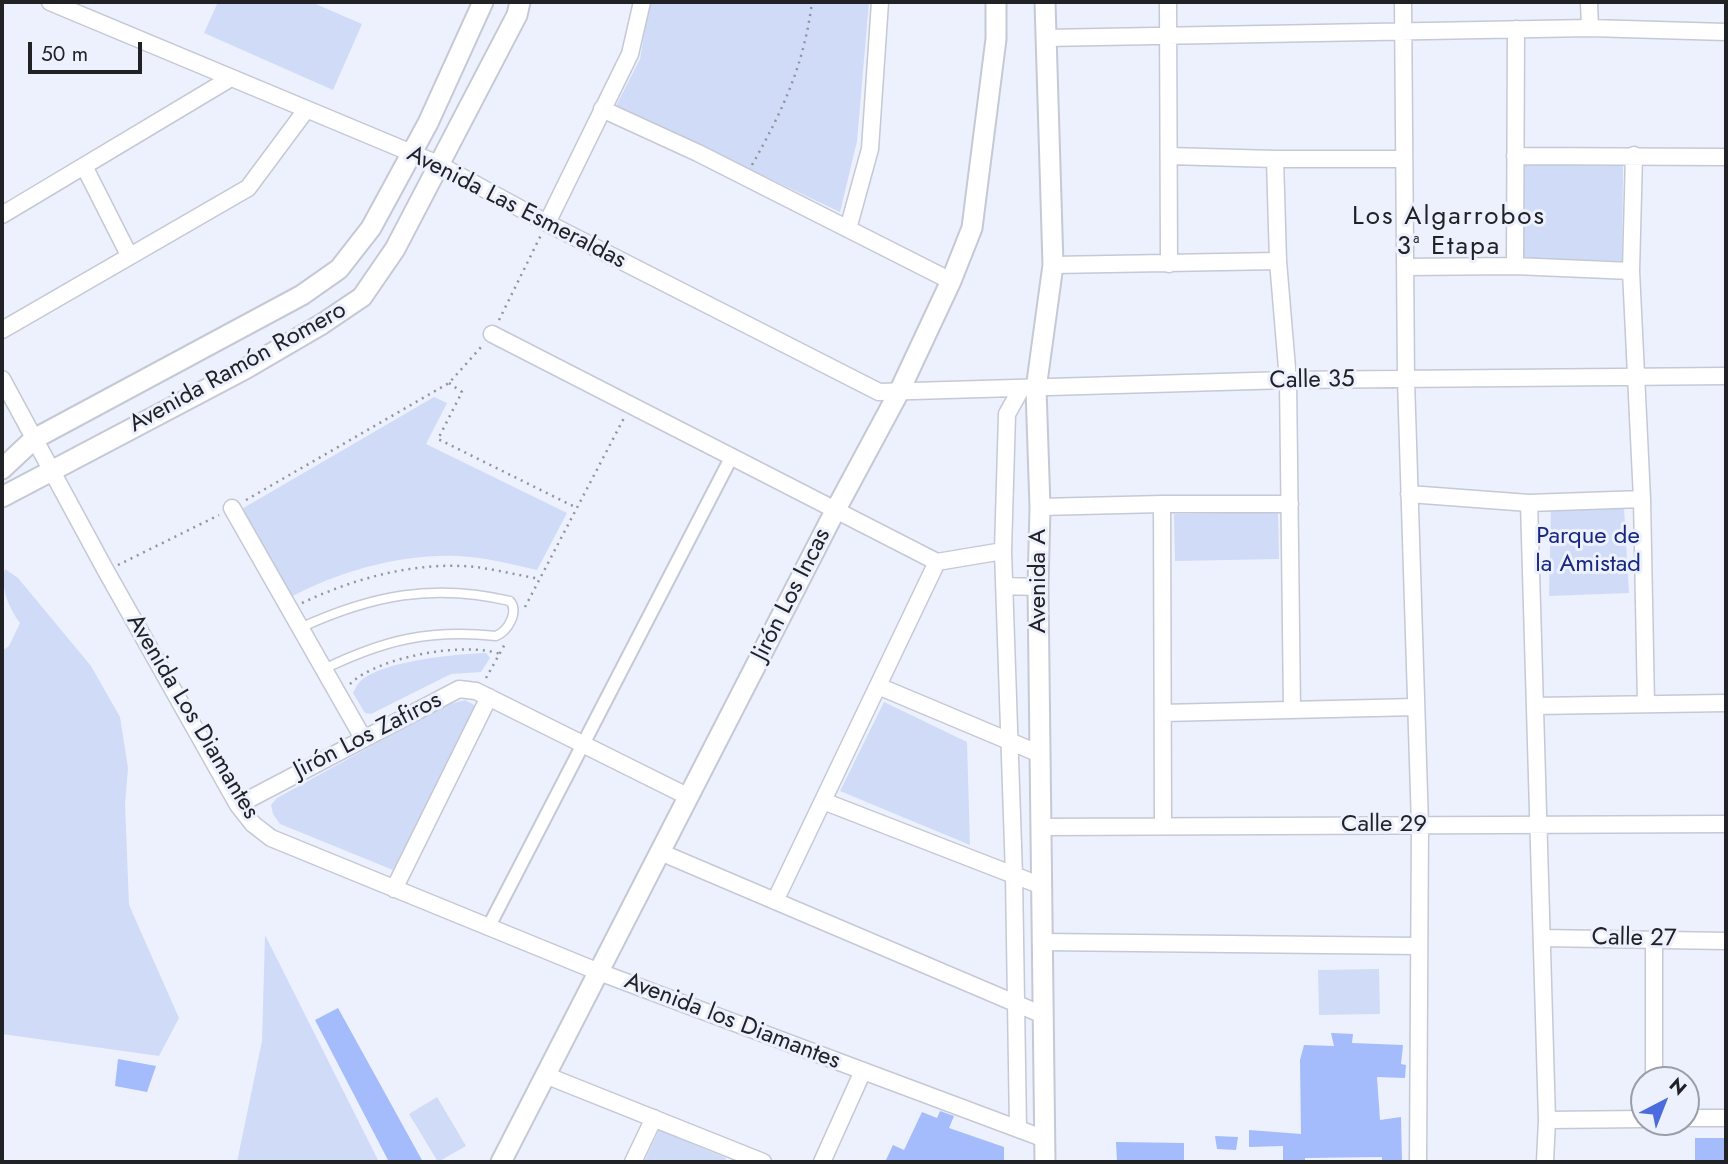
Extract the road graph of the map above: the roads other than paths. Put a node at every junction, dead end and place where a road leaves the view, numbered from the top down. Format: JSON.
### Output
{"nodes":[{"id":1,"x":50,"y":2,"type":"edge"},
{"id":2,"x":483,"y":2,"type":"edge"},
{"id":3,"x":520,"y":2,"type":"edge"},
{"id":4,"x":642,"y":2,"type":"edge"},
{"id":5,"x":880,"y":2,"type":"edge"},
{"id":6,"x":996,"y":2,"type":"edge"},
{"id":7,"x":1045,"y":2,"type":"edge"},
{"id":8,"x":1168,"y":2,"type":"edge"},
{"id":9,"x":1403,"y":2,"type":"edge"},
{"id":10,"x":1589,"y":2,"type":"edge"},
{"id":11,"x":1590,"y":28,"type":"junction"},
{"id":12,"x":1516,"y":29,"type":"junction"},
{"id":13,"x":1403,"y":32,"type":"junction"},
{"id":14,"x":1726,"y":32,"type":"edge"},
{"id":15,"x":1169,"y":37,"type":"junction"},
{"id":16,"x":1045,"y":38,"type":"junction"},
{"id":17,"x":231,"y":78,"type":"junction"},
{"id":18,"x":602,"y":109,"type":"junction"},
{"id":19,"x":306,"y":110,"type":"junction"},
{"id":20,"x":410,"y":153,"type":"junction"},
{"id":21,"x":1634,"y":155,"type":"junction"},
{"id":22,"x":1169,"y":156,"type":"junction"},
{"id":23,"x":1515,"y":156,"type":"junction"},
{"id":24,"x":1726,"y":157,"type":"edge"},
{"id":25,"x":1275,"y":159,"type":"junction"},
{"id":26,"x":1404,"y":159,"type":"junction"},
{"id":27,"x":438,"y":164,"type":"junction"},
{"id":28,"x":84,"y":166,"type":"junction"},
{"id":29,"x":2,"y":215,"type":"edge"},
{"id":30,"x":547,"y":223,"type":"junction"},
{"id":31,"x":848,"y":229,"type":"junction"},
{"id":32,"x":129,"y":255,"type":"junction"},
{"id":33,"x":1278,"y":261,"type":"junction"},
{"id":34,"x":1169,"y":264,"type":"junction"},
{"id":35,"x":1053,"y":265,"type":"junction"},
{"id":36,"x":1515,"y":266,"type":"junction"},
{"id":37,"x":1405,"y":267,"type":"junction"},
{"id":38,"x":1631,"y":271,"type":"junction"},
{"id":39,"x":951,"y":281,"type":"junction"},
{"id":40,"x":2,"y":330,"type":"edge"},
{"id":41,"x":492,"y":334,"type":"road end"},
{"id":42,"x":1726,"y":376,"type":"edge"},
{"id":43,"x":1636,"y":377,"type":"junction"},
{"id":44,"x":2,"y":379,"type":"edge"},
{"id":45,"x":1288,"y":380,"type":"junction"},
{"id":46,"x":1406,"y":380,"type":"junction"},
{"id":47,"x":1029,"y":389,"type":"junction"},
{"id":48,"x":899,"y":392,"type":"junction"},
{"id":49,"x":34,"y":439,"type":"junction"},
{"id":50,"x":731,"y":458,"type":"junction"},
{"id":51,"x":2,"y":470,"type":"edge"},
{"id":52,"x":51,"y":470,"type":"junction"},
{"id":53,"x":1409,"y":494,"type":"junction"},
{"id":54,"x":2,"y":497,"type":"edge"},
{"id":55,"x":1642,"y":499,"type":"junction"},
{"id":56,"x":1529,"y":503,"type":"junction"},
{"id":57,"x":1162,"y":504,"type":"junction"},
{"id":58,"x":1290,"y":504,"type":"junction"},
{"id":59,"x":1040,"y":507,"type":"junction"},
{"id":60,"x":232,"y":509,"type":"road end"},
{"id":61,"x":835,"y":512,"type":"junction"},
{"id":62,"x":1003,"y":551,"type":"junction"},
{"id":63,"x":937,"y":562,"type":"junction"},
{"id":64,"x":1004,"y":586,"type":"junction"},
{"id":65,"x":1038,"y":587,"type":"junction"},
{"id":66,"x":300,"y":628,"type":"junction"},
{"id":67,"x":324,"y":669,"type":"junction"},
{"id":68,"x":878,"y":686,"type":"junction"},
{"id":69,"x":489,"y":697,"type":"junction"},
{"id":70,"x":1726,"y":703,"type":"edge"},
{"id":71,"x":1646,"y":704,"type":"junction"},
{"id":72,"x":1535,"y":705,"type":"junction"},
{"id":73,"x":1416,"y":707,"type":"junction"},
{"id":74,"x":1292,"y":709,"type":"junction"},
{"id":75,"x":1163,"y":713,"type":"junction"},
{"id":76,"x":363,"y":738,"type":"junction"},
{"id":77,"x":1008,"y":741,"type":"junction"},
{"id":78,"x":584,"y":744,"type":"junction"},
{"id":79,"x":1040,"y":754,"type":"junction"},
{"id":80,"x":689,"y":797,"type":"junction"},
{"id":81,"x":823,"y":801,"type":"junction"},
{"id":82,"x":238,"y":804,"type":"junction"},
{"id":83,"x":1539,"y":824,"type":"junction"},
{"id":84,"x":1726,"y":824,"type":"edge"},
{"id":85,"x":1420,"y":825,"type":"junction"},
{"id":86,"x":1163,"y":826,"type":"junction"},
{"id":87,"x":1041,"y":827,"type":"junction"},
{"id":88,"x":660,"y":852,"type":"junction"},
{"id":89,"x":1014,"y":875,"type":"junction"},
{"id":90,"x":1042,"y":886,"type":"junction"},
{"id":91,"x":394,"y":888,"type":"junction"},
{"id":92,"x":775,"y":901,"type":"junction"},
{"id":93,"x":488,"y":928,"type":"junction"},
{"id":94,"x":1542,"y":938,"type":"junction"},
{"id":95,"x":1654,"y":940,"type":"junction"},
{"id":96,"x":1726,"y":941,"type":"edge"},
{"id":97,"x":1043,"y":942,"type":"junction"},
{"id":98,"x":1418,"y":946,"type":"junction"},
{"id":99,"x":605,"y":975,"type":"junction"},
{"id":100,"x":1014,"y":1003,"type":"junction"},
{"id":101,"x":1043,"y":1015,"type":"junction"},
{"id":102,"x":1654,"y":1066,"type":"edge"},
{"id":103,"x":858,"y":1069,"type":"junction"},
{"id":104,"x":545,"y":1075,"type":"junction"},
{"id":105,"x":654,"y":1118,"type":"junction"},
{"id":106,"x":1700,"y":1118,"type":"edge"},
{"id":107,"x":1726,"y":1118,"type":"edge"},
{"id":108,"x":1547,"y":1119,"type":"junction"},
{"id":109,"x":1630,"y":1119,"type":"edge"},
{"id":110,"x":1018,"y":1129,"type":"junction"},
{"id":111,"x":1045,"y":1139,"type":"junction"},
{"id":112,"x":501,"y":1162,"type":"edge"},
{"id":113,"x":633,"y":1162,"type":"edge"},
{"id":114,"x":762,"y":1162,"type":"edge"},
{"id":115,"x":822,"y":1162,"type":"edge"},
{"id":116,"x":1045,"y":1162,"type":"edge"},
{"id":117,"x":1418,"y":1162,"type":"edge"},
{"id":118,"x":1545,"y":1162,"type":"edge"}],
"edges":[{"from":1,"to":17,"type":"street","name":"Avenida Las Esmeraldas"},
{"from":2,"to":20,"type":"street","name":"Avenida Ramón Romero"},
{"from":3,"to":27,"type":"street","name":"Avenida Ramón Romero"},
{"from":4,"to":18,"type":"street"},
{"from":5,"to":31,"type":"street"},
{"from":6,"to":39,"type":"street","name":"Jirón Los Incas"},
{"from":7,"to":16,"type":"street","name":"Avenida A"},
{"from":8,"to":15,"type":"street"},
{"from":9,"to":13,"type":"street"},
{"from":10,"to":11,"type":"street"},
{"from":11,"to":12,"type":"street"},
{"from":11,"to":14,"type":"street"},
{"from":12,"to":13,"type":"street"},
{"from":12,"to":23,"type":"street"},
{"from":13,"to":15,"type":"street"},
{"from":13,"to":26,"type":"street"},
{"from":15,"to":16,"type":"street"},
{"from":15,"to":22,"type":"street"},
{"from":16,"to":35,"type":"street","name":"Avenida A"},
{"from":17,"to":19,"type":"street","name":"Avenida Las Esmeraldas"},
{"from":17,"to":28,"type":"street"},
{"from":18,"to":30,"type":"street"},
{"from":18,"to":31,"type":"street"},
{"from":19,"to":20,"type":"street","name":"Avenida Las Esmeraldas"},
{"from":19,"to":32,"type":"street"},
{"from":20,"to":27,"type":"street","name":"Avenida Las Esmeraldas"},
{"from":20,"to":49,"type":"street","name":"Avenida Ramón Romero"},
{"from":21,"to":23,"type":"street"},
{"from":21,"to":24,"type":"street"},
{"from":21,"to":38,"type":"street"},
{"from":22,"to":25,"type":"street"},
{"from":22,"to":34,"type":"street"},
{"from":23,"to":36,"type":"street"},
{"from":25,"to":26,"type":"street"},
{"from":25,"to":33,"type":"street"},
{"from":26,"to":37,"type":"street"},
{"from":27,"to":30,"type":"street","name":"Avenida Las Esmeraldas"},
{"from":27,"to":52,"type":"street","name":"Avenida Ramón Romero"},
{"from":28,"to":29,"type":"street"},
{"from":28,"to":32,"type":"street"},
{"from":30,"to":48,"type":"street","name":"Avenida Las Esmeraldas"},
{"from":31,"to":39,"type":"street"},
{"from":32,"to":40,"type":"street"},
{"from":33,"to":34,"type":"street"},
{"from":33,"to":45,"type":"street"},
{"from":34,"to":35,"type":"street"},
{"from":35,"to":47,"type":"street","name":"Avenida A"},
{"from":36,"to":37,"type":"street"},
{"from":36,"to":38,"type":"street"},
{"from":37,"to":46,"type":"street"},
{"from":38,"to":43,"type":"street"},
{"from":39,"to":48,"type":"street","name":"Jirón Los Incas"},
{"from":41,"to":50,"type":"street"},
{"from":42,"to":43,"type":"street","name":"Calle 35"},
{"from":43,"to":46,"type":"street","name":"Calle 35"},
{"from":43,"to":55,"type":"street"},
{"from":44,"to":49,"type":"street","name":"Avenida Los Diamantes"},
{"from":45,"to":46,"type":"street","name":"Calle 35"},
{"from":45,"to":47,"type":"street","name":"Calle 35"},
{"from":45,"to":58,"type":"street"},
{"from":46,"to":53,"type":"street"},
{"from":47,"to":48,"type":"street","name":"Calle 35"},
{"from":47,"to":59,"type":"street","name":"Avenida A"},
{"from":47,"to":62,"type":"street"},
{"from":48,"to":61,"type":"street","name":"Jirón Los Incas"},
{"from":49,"to":51,"type":"street","name":"Avenida Ramón Romero"},
{"from":49,"to":52,"type":"street","name":"Avenida Los Diamantes"},
{"from":50,"to":61,"type":"street"},
{"from":50,"to":78,"type":"street"},
{"from":52,"to":54,"type":"street","name":"Avenida Ramón Romero"},
{"from":52,"to":82,"type":"street","name":"Avenida Los Diamantes"},
{"from":53,"to":56,"type":"street"},
{"from":53,"to":73,"type":"street"},
{"from":55,"to":56,"type":"street"},
{"from":55,"to":71,"type":"street"},
{"from":56,"to":72,"type":"street"},
{"from":57,"to":58,"type":"street"},
{"from":57,"to":59,"type":"street"},
{"from":57,"to":75,"type":"street"},
{"from":58,"to":74,"type":"street"},
{"from":59,"to":65,"type":"street","name":"Avenida A"},
{"from":60,"to":66,"type":"street"},
{"from":61,"to":63,"type":"street"},
{"from":61,"to":80,"type":"street","name":"Jirón Los Incas"},
{"from":62,"to":63,"type":"street"},
{"from":62,"to":64,"type":"street"},
{"from":63,"to":68,"type":"street"},
{"from":64,"to":65,"type":"street"},
{"from":64,"to":77,"type":"street"},
{"from":65,"to":79,"type":"street","name":"Avenida A"},
{"from":66,"to":67,"type":"street"},
{"from":66,"to":67,"type":"lane"},
{"from":67,"to":76,"type":"street"},
{"from":68,"to":77,"type":"street"},
{"from":68,"to":81,"type":"street"},
{"from":69,"to":76,"type":"street","name":"Jirón Los Zafiros"},
{"from":69,"to":78,"type":"street","name":"Jirón Los Zafiros"},
{"from":69,"to":91,"type":"street"},
{"from":70,"to":71,"type":"street"},
{"from":71,"to":72,"type":"street"},
{"from":72,"to":83,"type":"street"},
{"from":73,"to":74,"type":"street"},
{"from":73,"to":85,"type":"street"},
{"from":74,"to":75,"type":"street"},
{"from":75,"to":86,"type":"street"},
{"from":76,"to":82,"type":"street","name":"Jirón Los Zafiros"},
{"from":77,"to":79,"type":"street"},
{"from":77,"to":89,"type":"street"},
{"from":78,"to":80,"type":"street","name":"Jirón Los Zafiros"},
{"from":78,"to":93,"type":"street"},
{"from":79,"to":87,"type":"street","name":"Avenida A"},
{"from":80,"to":88,"type":"street","name":"Jirón Los Incas"},
{"from":81,"to":89,"type":"street"},
{"from":81,"to":92,"type":"street"},
{"from":82,"to":91,"type":"street","name":"Avenida Los Diamantes"},
{"from":83,"to":84,"type":"street","name":"Calle 29"},
{"from":83,"to":85,"type":"street","name":"Calle 29"},
{"from":83,"to":94,"type":"street"},
{"from":85,"to":86,"type":"street","name":"Calle 29"},
{"from":85,"to":98,"type":"street"},
{"from":86,"to":87,"type":"street","name":"Calle 29"},
{"from":87,"to":90,"type":"street","name":"Avenida A"},
{"from":88,"to":92,"type":"street"},
{"from":88,"to":99,"type":"street","name":"Jirón Los Incas"},
{"from":89,"to":90,"type":"street"},
{"from":89,"to":100,"type":"street"},
{"from":90,"to":97,"type":"street","name":"Avenida A"},
{"from":91,"to":93,"type":"street","name":"Avenida Los Diamantes"},
{"from":92,"to":100,"type":"street"},
{"from":93,"to":99,"type":"street","name":"Avenida Los Diamantes"},
{"from":94,"to":95,"type":"street","name":"Calle 27"},
{"from":94,"to":108,"type":"street"},
{"from":95,"to":96,"type":"street","name":"Calle 27"},
{"from":95,"to":102,"type":"street"},
{"from":97,"to":98,"type":"street"},
{"from":97,"to":101,"type":"street","name":"Avenida A"},
{"from":98,"to":117,"type":"street"},
{"from":99,"to":103,"type":"street","name":"Avenida los Diamantes"},
{"from":99,"to":104,"type":"street","name":"Jirón Los Incas"},
{"from":100,"to":101,"type":"street"},
{"from":100,"to":110,"type":"street"},
{"from":101,"to":111,"type":"street","name":"Avenida A"},
{"from":103,"to":110,"type":"street","name":"Avenida Los Diamantes"},
{"from":103,"to":115,"type":"street"},
{"from":104,"to":105,"type":"street"},
{"from":104,"to":112,"type":"street","name":"Jirón Los Incas"},
{"from":105,"to":113,"type":"street"},
{"from":105,"to":114,"type":"street"},
{"from":106,"to":107,"type":"street"},
{"from":108,"to":109,"type":"street"},
{"from":108,"to":118,"type":"street"},
{"from":110,"to":111,"type":"street","name":"Avenida Los Diamantes"},
{"from":111,"to":116,"type":"street","name":"Avenida A"}]}
